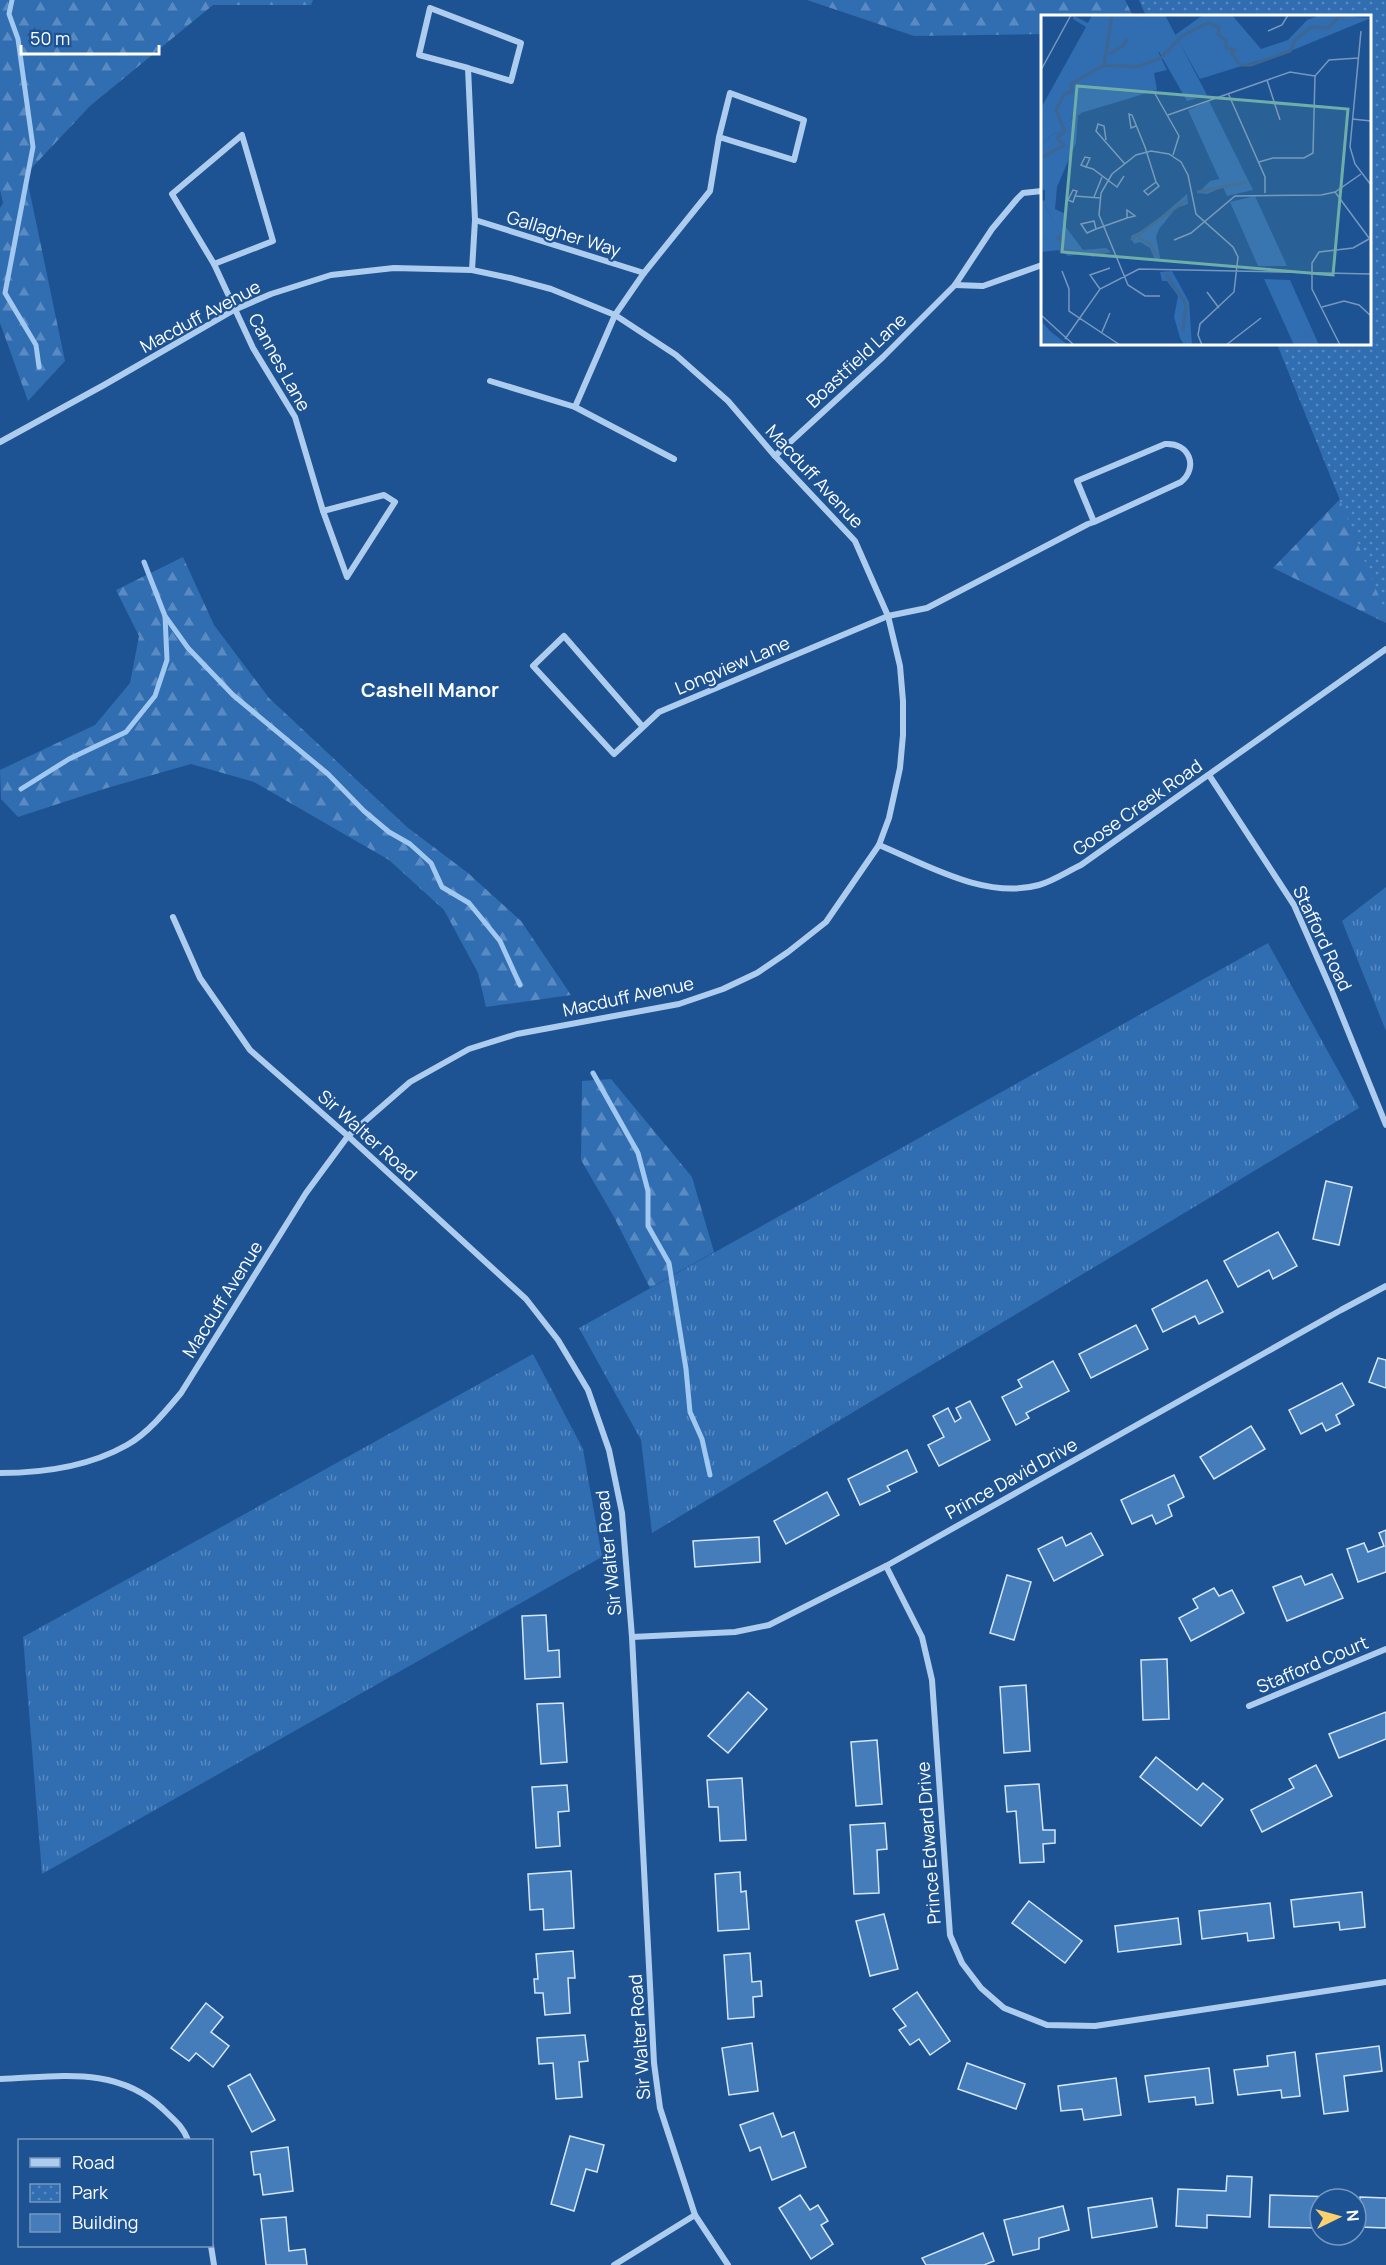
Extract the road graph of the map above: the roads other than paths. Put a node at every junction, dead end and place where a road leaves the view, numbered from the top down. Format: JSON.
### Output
{"nodes":[{"id":1,"x":468,"y":68,"type":"junction"},
{"id":2,"x":718,"y":137,"type":"junction"},
{"id":3,"x":1041,"y":191,"type":"edge"},
{"id":4,"x":475,"y":220,"type":"junction"},
{"id":5,"x":214,"y":264,"type":"junction"},
{"id":6,"x":1041,"y":265,"type":"edge"},
{"id":7,"x":472,"y":270,"type":"junction"},
{"id":8,"x":644,"y":273,"type":"junction"},
{"id":9,"x":956,"y":285,"type":"junction"},
{"id":10,"x":234,"y":310,"type":"junction"},
{"id":11,"x":615,"y":315,"type":"junction"},
{"id":12,"x":490,"y":381,"type":"dead end"},
{"id":13,"x":575,"y":407,"type":"junction"},
{"id":14,"x":0,"y":442,"type":"edge"},
{"id":15,"x":775,"y":456,"type":"junction"},
{"id":16,"x":674,"y":459,"type":"dead end"},
{"id":17,"x":323,"y":511,"type":"junction"},
{"id":18,"x":1094,"y":522,"type":"junction"},
{"id":19,"x":888,"y":616,"type":"junction"},
{"id":20,"x":1386,"y":649,"type":"edge"},
{"id":21,"x":643,"y":727,"type":"junction"},
{"id":22,"x":1209,"y":776,"type":"junction"},
{"id":23,"x":879,"y":845,"type":"junction"},
{"id":24,"x":173,"y":917,"type":"dead end"},
{"id":25,"x":1386,"y":1125,"type":"edge"},
{"id":26,"x":348,"y":1136,"type":"junction"},
{"id":27,"x":1386,"y":1286,"type":"edge"},
{"id":28,"x":0,"y":1473,"type":"edge"},
{"id":29,"x":886,"y":1566,"type":"junction"},
{"id":30,"x":632,"y":1637,"type":"junction"},
{"id":31,"x":1386,"y":1648,"type":"edge"},
{"id":32,"x":1249,"y":1706,"type":"dead end"},
{"id":33,"x":1386,"y":1982,"type":"edge"},
{"id":34,"x":0,"y":2079,"type":"edge"},
{"id":35,"x":188,"y":2139,"type":"edge"},
{"id":36,"x":695,"y":2215,"type":"junction"},
{"id":37,"x":211,"y":2247,"type":"edge"},
{"id":38,"x":214,"y":2265,"type":"edge"},
{"id":39,"x":614,"y":2265,"type":"edge"},
{"id":40,"x":728,"y":2265,"type":"edge"}],
"edges":[{"from":1,"to":1,"type":"street"},
{"from":1,"to":4,"type":"street"},
{"from":2,"to":2,"type":"street"},
{"from":2,"to":8,"type":"street"},
{"from":3,"to":9,"type":"street","name":"Boastfield Lane"},
{"from":4,"to":7,"type":"street"},
{"from":4,"to":8,"type":"street","name":"Gallagher Way"},
{"from":5,"to":5,"type":"street","name":"Cannes Lane"},
{"from":5,"to":10,"type":"street","name":"Cannes Lane"},
{"from":6,"to":9,"type":"street"},
{"from":7,"to":10,"type":"street","name":"Macduff Avenue"},
{"from":7,"to":11,"type":"street","name":"Macduff Avenue"},
{"from":8,"to":11,"type":"street"},
{"from":9,"to":15,"type":"street","name":"Boastfield Lane"},
{"from":10,"to":14,"type":"street","name":"Macduff Avenue"},
{"from":10,"to":17,"type":"street","name":"Cannes Lane"},
{"from":11,"to":13,"type":"street"},
{"from":11,"to":15,"type":"street","name":"Macduff Avenue"},
{"from":12,"to":13,"type":"street"},
{"from":13,"to":16,"type":"street"},
{"from":15,"to":19,"type":"street","name":"Macduff Avenue"},
{"from":17,"to":17,"type":"street","name":"Cannes Lane"},
{"from":18,"to":18,"type":"street","name":"Longview Lane"},
{"from":18,"to":19,"type":"street","name":"Longview Lane"},
{"from":19,"to":21,"type":"street","name":"Longview Lane"},
{"from":19,"to":23,"type":"street","name":"Macduff Avenue"},
{"from":20,"to":22,"type":"street","name":"Goose Creek Road"},
{"from":21,"to":21,"type":"street","name":"Longview Lane"},
{"from":22,"to":23,"type":"street","name":"Goose Creek Road"},
{"from":22,"to":25,"type":"street","name":"Stafford Road"},
{"from":23,"to":26,"type":"street","name":"Macduff Avenue"},
{"from":24,"to":26,"type":"street","name":"Sir Walter Road"},
{"from":26,"to":28,"type":"street","name":"Macduff Avenue"},
{"from":26,"to":30,"type":"street","name":"Sir Walter Road"},
{"from":27,"to":29,"type":"street","name":"Prince David Drive"},
{"from":29,"to":30,"type":"street","name":"Prince David Drive"},
{"from":29,"to":33,"type":"street","name":"Prince Edward Drive"},
{"from":30,"to":36,"type":"street","name":"Sir Walter Road"},
{"from":31,"to":32,"type":"street","name":"Stafford Court"},
{"from":34,"to":35,"type":"street"},
{"from":36,"to":39,"type":"street"},
{"from":36,"to":40,"type":"street","name":"Sir Walter Road"},
{"from":37,"to":38,"type":"street"}]}
